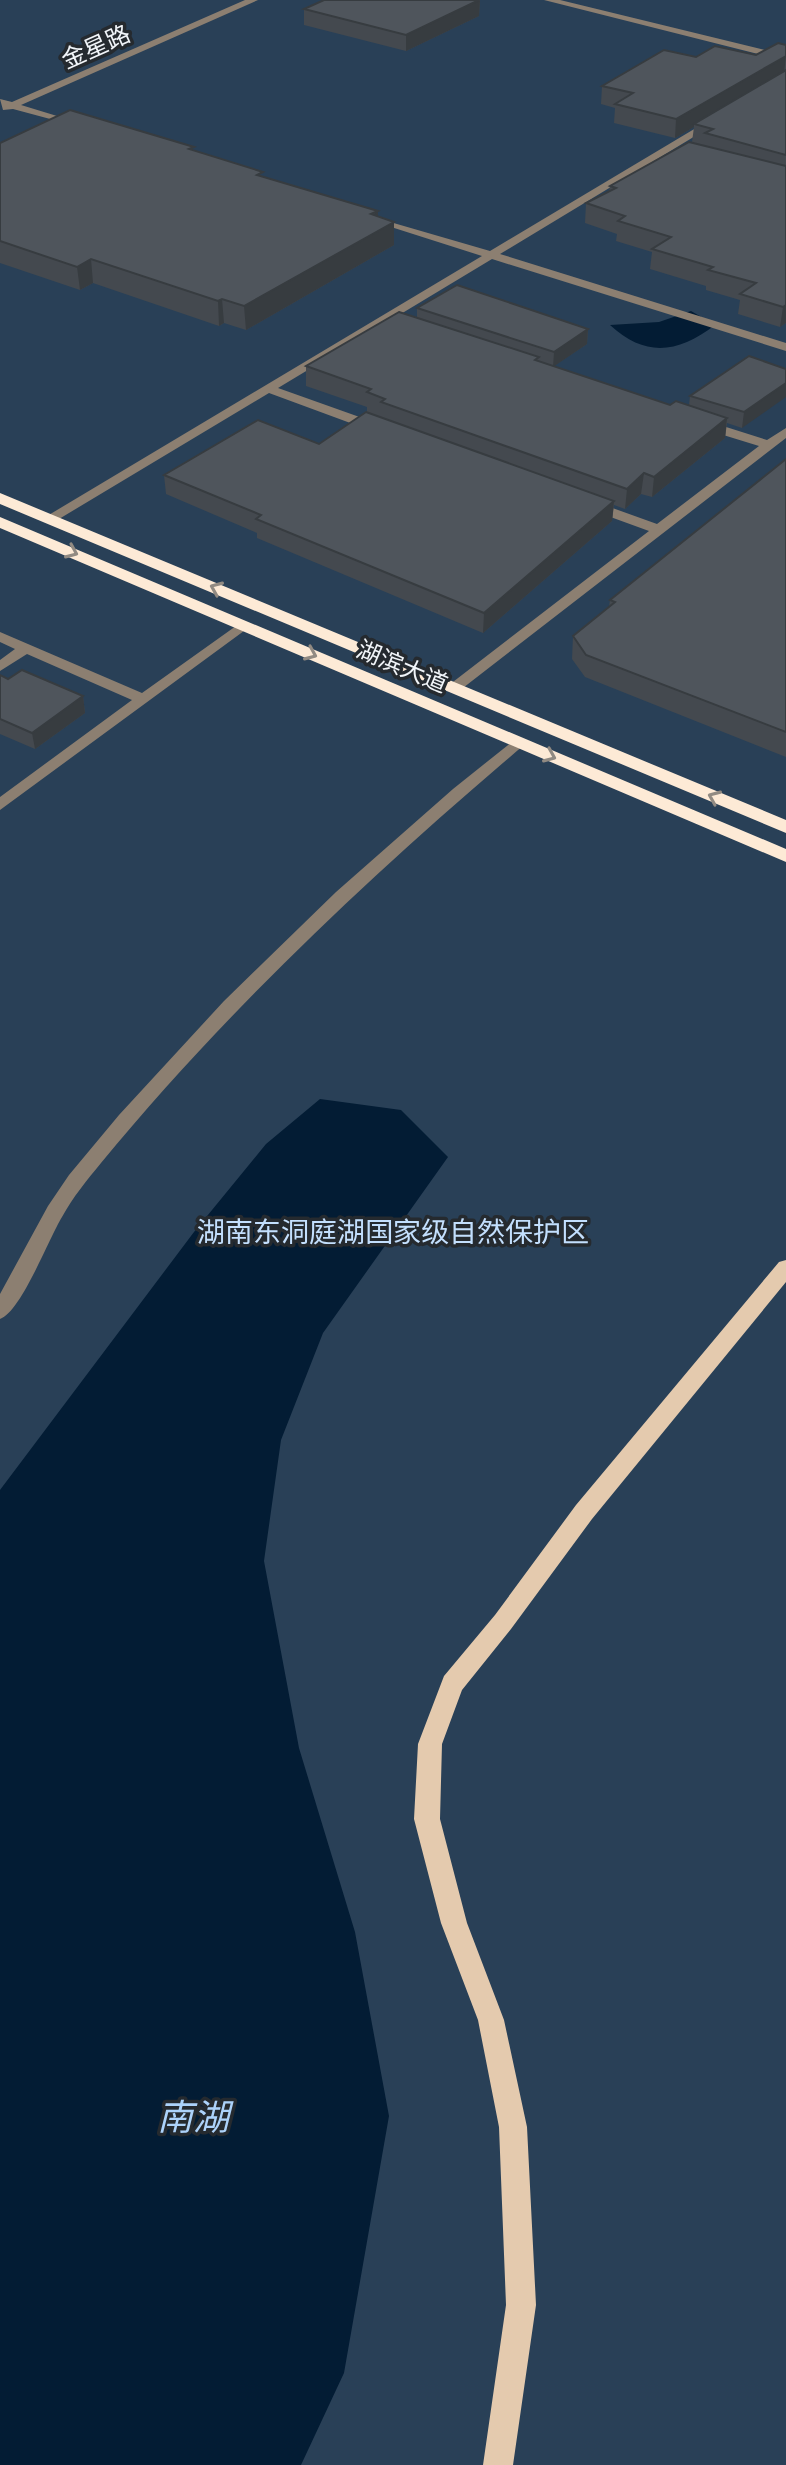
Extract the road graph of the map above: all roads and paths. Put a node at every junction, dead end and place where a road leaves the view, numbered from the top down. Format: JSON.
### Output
{"nodes":[{"id":1,"x":253,"y":0,"type":"edge"},
{"id":2,"x":549,"y":0,"type":"edge"},
{"id":3,"x":786,"y":58,"type":"edge"},
{"id":4,"x":0,"y":102,"type":"edge"},
{"id":5,"x":12,"y":106,"type":"junction"},
{"id":6,"x":0,"y":111,"type":"edge"},
{"id":7,"x":721,"y":118,"type":"edge"},
{"id":8,"x":87,"y":129,"type":"edge"},
{"id":9,"x":669,"y":149,"type":"junction"},
{"id":10,"x":684,"y":153,"type":"edge"},
{"id":11,"x":356,"y":213,"type":"edge"},
{"id":12,"x":491,"y":255,"type":"junction"},
{"id":13,"x":383,"y":319,"type":"junction"},
{"id":14,"x":398,"y":324,"type":"edge"},
{"id":15,"x":786,"y":347,"type":"edge"},
{"id":16,"x":267,"y":388,"type":"junction"},
{"id":17,"x":679,"y":416,"type":"edge"},
{"id":18,"x":786,"y":432,"type":"edge"},
{"id":19,"x":398,"y":436,"type":"edge"},
{"id":20,"x":768,"y":445,"type":"junction"},
{"id":21,"x":0,"y":498,"type":"edge"},
{"id":22,"x":572,"y":499,"type":"edge"},
{"id":23,"x":49,"y":519,"type":"junction"},
{"id":24,"x":0,"y":522,"type":"edge"},
{"id":25,"x":660,"y":530,"type":"junction"},
{"id":26,"x":243,"y":625,"type":"junction"},
{"id":27,"x":0,"y":636,"type":"edge"},
{"id":28,"x":26,"y":648,"type":"junction"},
{"id":29,"x":0,"y":667,"type":"edge"},
{"id":30,"x":454,"y":688,"type":"junction"},
{"id":31,"x":144,"y":699,"type":"junction"},
{"id":32,"x":518,"y":742,"type":"junction"},
{"id":33,"x":0,"y":805,"type":"edge"},
{"id":34,"x":786,"y":827,"type":"edge"},
{"id":35,"x":786,"y":856,"type":"edge"},
{"id":36,"x":786,"y":1268,"type":"edge"},
{"id":37,"x":0,"y":1311,"type":"edge"},
{"id":38,"x":498,"y":2465,"type":"edge"}],
"edges":[{"from":1,"to":5,"type":"street","name":"金星路"},
{"from":2,"to":3,"type":"street"},
{"from":4,"to":5,"type":"street"},
{"from":5,"to":6,"type":"street","name":"金星路"},
{"from":5,"to":8,"type":"street"},
{"from":7,"to":9,"type":"street"},
{"from":9,"to":10,"type":"street"},
{"from":9,"to":12,"type":"street"},
{"from":11,"to":12,"type":"street"},
{"from":12,"to":13,"type":"street"},
{"from":12,"to":15,"type":"street"},
{"from":13,"to":14,"type":"street"},
{"from":13,"to":16,"type":"street"},
{"from":16,"to":19,"type":"street"},
{"from":16,"to":23,"type":"street"},
{"from":17,"to":20,"type":"street"},
{"from":18,"to":20,"type":"street"},
{"from":20,"to":25,"type":"street"},
{"from":21,"to":23,"type":"highway","name":"湖滨大道"},
{"from":22,"to":25,"type":"street"},
{"from":30,"to":23,"type":"highway","name":"湖滨大道","one_way":true},
{"from":24,"to":26,"type":"highway","name":"湖滨大道","one_way":true},
{"from":25,"to":30,"type":"street"},
{"from":26,"to":31,"type":"street"},
{"from":26,"to":32,"type":"highway","name":"湖滨大道","one_way":true},
{"from":27,"to":28,"type":"street"},
{"from":28,"to":29,"type":"street"},
{"from":28,"to":31,"type":"street"},
{"from":34,"to":30,"type":"highway","name":"湖滨大道","one_way":true},
{"from":31,"to":33,"type":"street"},
{"from":32,"to":35,"type":"highway","name":"湖滨大道","one_way":true},
{"from":32,"to":37,"type":"street"},
{"from":36,"to":38,"type":"main road"}]}
